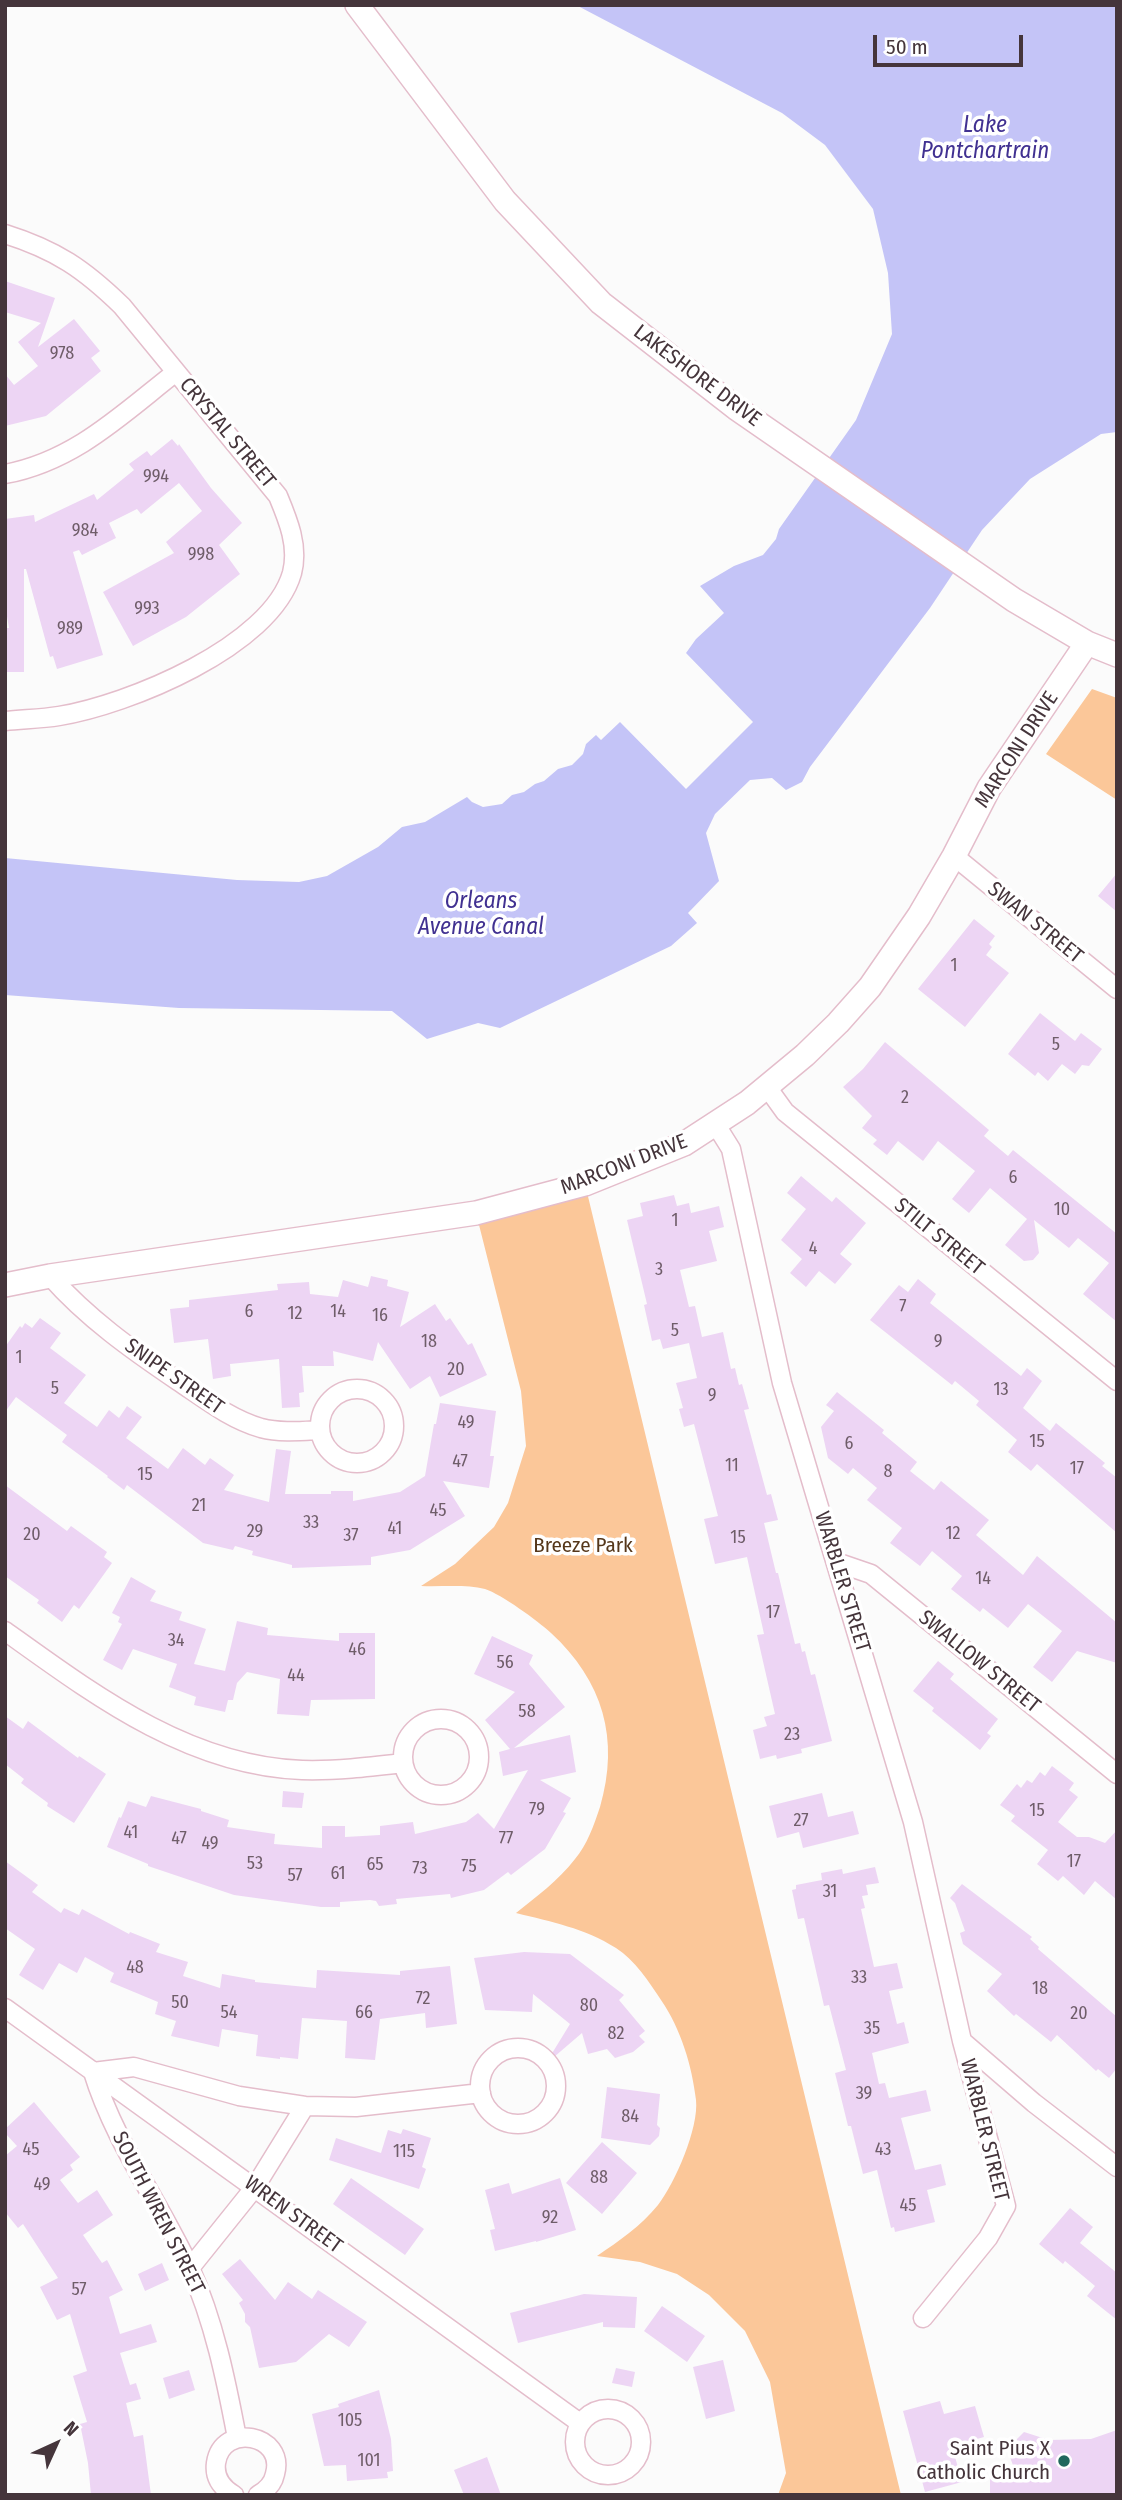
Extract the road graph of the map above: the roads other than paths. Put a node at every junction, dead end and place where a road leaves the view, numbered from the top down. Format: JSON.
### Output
{"nodes":[{"id":1,"x":357,"y":5,"type":"edge"},
{"id":2,"x":5,"y":234,"type":"edge"},
{"id":3,"x":176,"y":372,"type":"junction"},
{"id":4,"x":5,"y":474,"type":"edge"},
{"id":5,"x":1087,"y":643,"type":"junction"},
{"id":6,"x":1117,"y":655,"type":"edge"},
{"id":7,"x":5,"y":721,"type":"edge"},
{"id":8,"x":954,"y":856,"type":"junction"},
{"id":9,"x":1117,"y":989,"type":"edge"},
{"id":10,"x":767,"y":1087,"type":"junction"},
{"id":11,"x":716,"y":1125,"type":"junction"},
{"id":12,"x":50,"y":1276,"type":"junction"},
{"id":13,"x":5,"y":1286,"type":"edge"},
{"id":14,"x":1117,"y":1381,"type":"edge"},
{"id":15,"x":320,"y":1430,"type":"junction"},
{"id":16,"x":836,"y":1562,"type":"junction"},
{"id":17,"x":5,"y":1631,"type":"edge"},
{"id":18,"x":403,"y":1763,"type":"junction"},
{"id":19,"x":1117,"y":1774,"type":"edge"},
{"id":20,"x":5,"y":2008,"type":"edge"},
{"id":21,"x":962,"y":2041,"type":"junction"},
{"id":22,"x":93,"y":2072,"type":"junction"},
{"id":23,"x":481,"y":2093,"type":"junction"},
{"id":24,"x":304,"y":2106,"type":"junction"},
{"id":25,"x":1117,"y":2167,"type":"edge"},
{"id":26,"x":255,"y":2187,"type":"junction"},
{"id":27,"x":190,"y":2268,"type":"junction"},
{"id":28,"x":923,"y":2318,"type":"dead end"},
{"id":29,"x":580,"y":2423,"type":"dead end"},
{"id":30,"x":237,"y":2438,"type":"junction"},
{"id":31,"x":234,"y":2495,"type":"edge"},
{"id":32,"x":258,"y":2495,"type":"edge"}],
"edges":[{"from":1,"to":5,"type":"street","name":"LAKESHORE DRIVE"},
{"from":2,"to":3,"type":"street","name":"CRYSTAL STREET"},
{"from":3,"to":4,"type":"street"},
{"from":3,"to":7,"type":"street","name":"CRYSTAL STREET"},
{"from":5,"to":6,"type":"street","name":"LAKESHORE DRIVE"},
{"from":5,"to":8,"type":"street","name":"MARCONI DRIVE"},
{"from":8,"to":9,"type":"street","name":"SWAN STREET"},
{"from":8,"to":10,"type":"street","name":"MARCONI DRIVE"},
{"from":10,"to":11,"type":"street","name":"MARCONI DRIVE"},
{"from":10,"to":14,"type":"street","name":"STILT STREET"},
{"from":11,"to":12,"type":"street","name":"MARCONI DRIVE"},
{"from":11,"to":16,"type":"street","name":"WARBLER STREET"},
{"from":12,"to":13,"type":"street","name":"MARCONI DRIVE"},
{"from":12,"to":15,"type":"street","name":"SNIPE STREET"},
{"from":15,"to":15,"type":"street"},
{"from":16,"to":19,"type":"street","name":"SWALLOW STREET"},
{"from":16,"to":21,"type":"street","name":"WARBLER STREET"},
{"from":17,"to":18,"type":"street"},
{"from":18,"to":18,"type":"street"},
{"from":20,"to":22,"type":"street","name":"WREN STREET"},
{"from":21,"to":25,"type":"street","name":"WARBLER STREET"},
{"from":21,"to":28,"type":"street","name":"WARBLER STREET"},
{"from":22,"to":24,"type":"street"},
{"from":22,"to":26,"type":"street","name":"WREN STREET"},
{"from":22,"to":27,"type":"street","name":"SOUTH WREN STREET"},
{"from":23,"to":23,"type":"street"},
{"from":23,"to":24,"type":"street"},
{"from":24,"to":26,"type":"street"},
{"from":26,"to":27,"type":"street"},
{"from":26,"to":29,"type":"street","name":"WREN STREET"},
{"from":27,"to":30,"type":"street","name":"SOUTH WREN STREET"},
{"from":30,"to":31,"type":"street"},
{"from":30,"to":32,"type":"street"}]}
